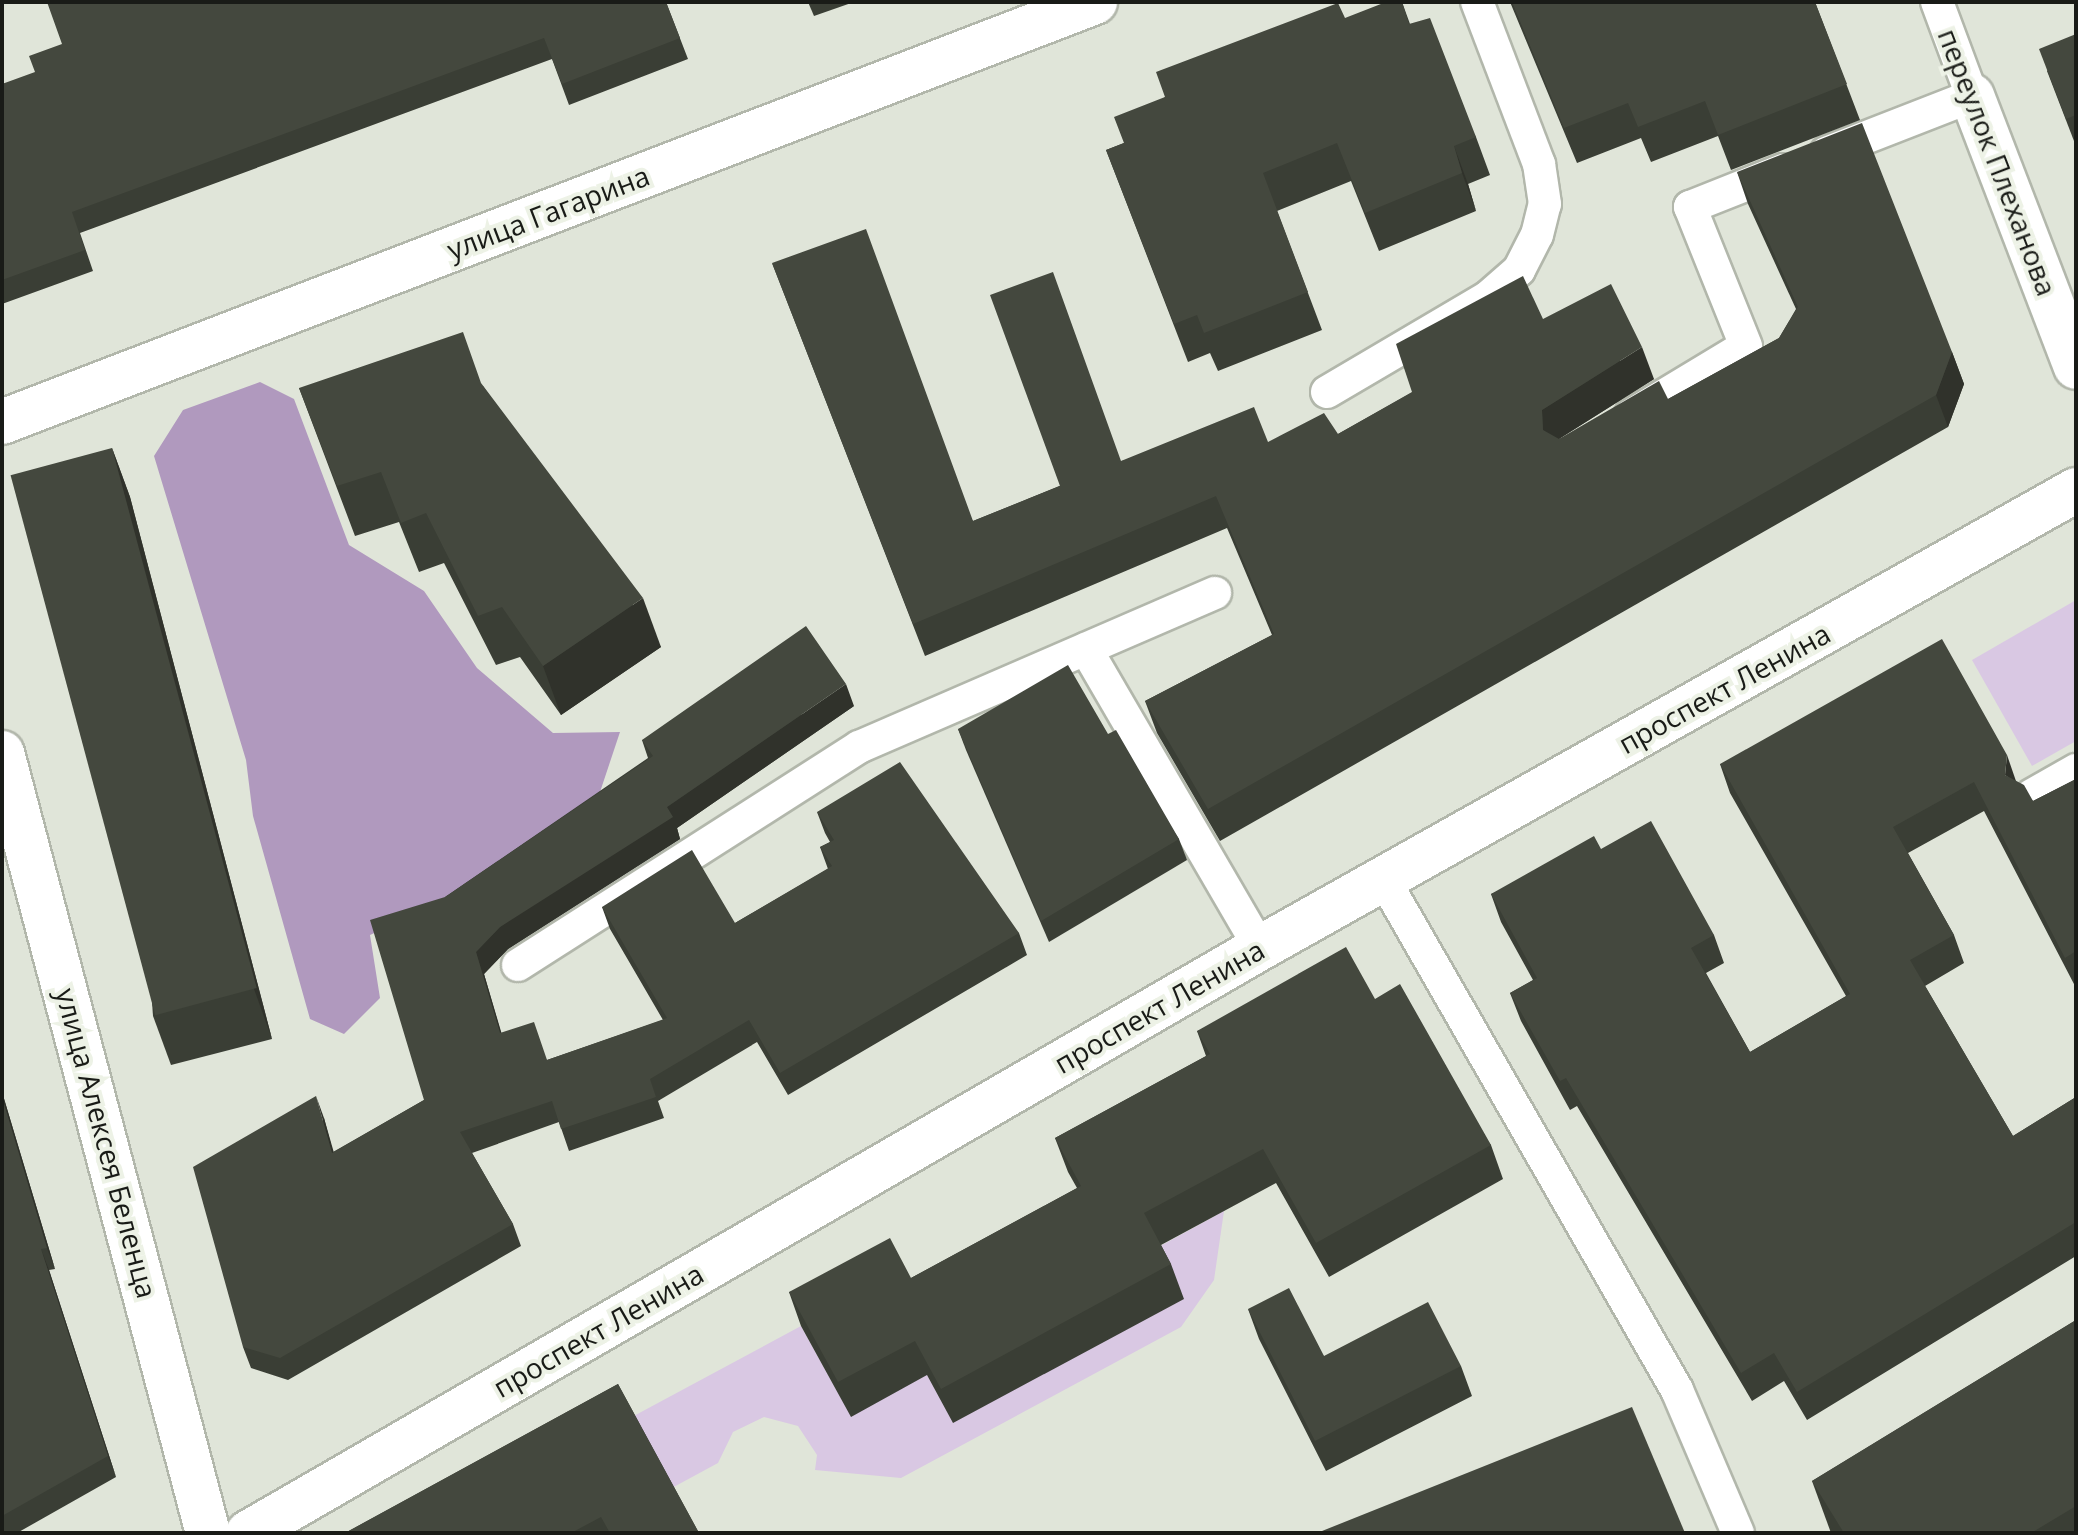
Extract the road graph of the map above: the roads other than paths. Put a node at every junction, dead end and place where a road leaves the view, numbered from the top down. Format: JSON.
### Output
{"nodes":[{"id":1,"x":1095,"y":2,"type":"edge"},
{"id":2,"x":1477,"y":2,"type":"edge"},
{"id":3,"x":1937,"y":2,"type":"edge"},
{"id":4,"x":1972,"y":96,"type":"junction"},
{"id":5,"x":2076,"y":367,"type":"edge"},
{"id":6,"x":1327,"y":392,"type":"dead end"},
{"id":7,"x":2,"y":422,"type":"edge"},
{"id":8,"x":1597,"y":436,"type":"edge"},
{"id":9,"x":2075,"y":491,"type":"edge"},
{"id":10,"x":1215,"y":593,"type":"dead end"},
{"id":11,"x":1086,"y":649,"type":"junction"},
{"id":12,"x":2,"y":753,"type":"edge"},
{"id":13,"x":2076,"y":770,"type":"edge"},
{"id":14,"x":2032,"y":795,"type":"edge"},
{"id":15,"x":1383,"y":878,"type":"junction"},
{"id":16,"x":1260,"y":948,"type":"junction"},
{"id":17,"x":518,"y":965,"type":"dead end"},
{"id":18,"x":208,"y":1533,"type":"edge"},
{"id":19,"x":248,"y":1533,"type":"edge"},
{"id":20,"x":1738,"y":1533,"type":"edge"}],
"edges":[{"from":1,"to":7,"type":"main road","name":"улица Гагарина"},
{"from":2,"to":6,"type":"lane"},
{"from":3,"to":4,"type":"lane","name":"переулок Плеханова"},
{"from":4,"to":5,"type":"main road","name":"переулок Плеханова"},
{"from":4,"to":8,"type":"lane"},
{"from":9,"to":15,"type":"main road","name":"проспект Ленина"},
{"from":10,"to":11,"type":"lane"},
{"from":11,"to":16,"type":"lane"},
{"from":11,"to":17,"type":"lane"},
{"from":12,"to":18,"type":"main road","name":"улица Алексея Беленца"},
{"from":13,"to":14,"type":"lane"},
{"from":15,"to":16,"type":"main road","name":"проспект Ленина"},
{"from":15,"to":20,"type":"lane"},
{"from":16,"to":19,"type":"main road","name":"проспект Ленина"}]}
